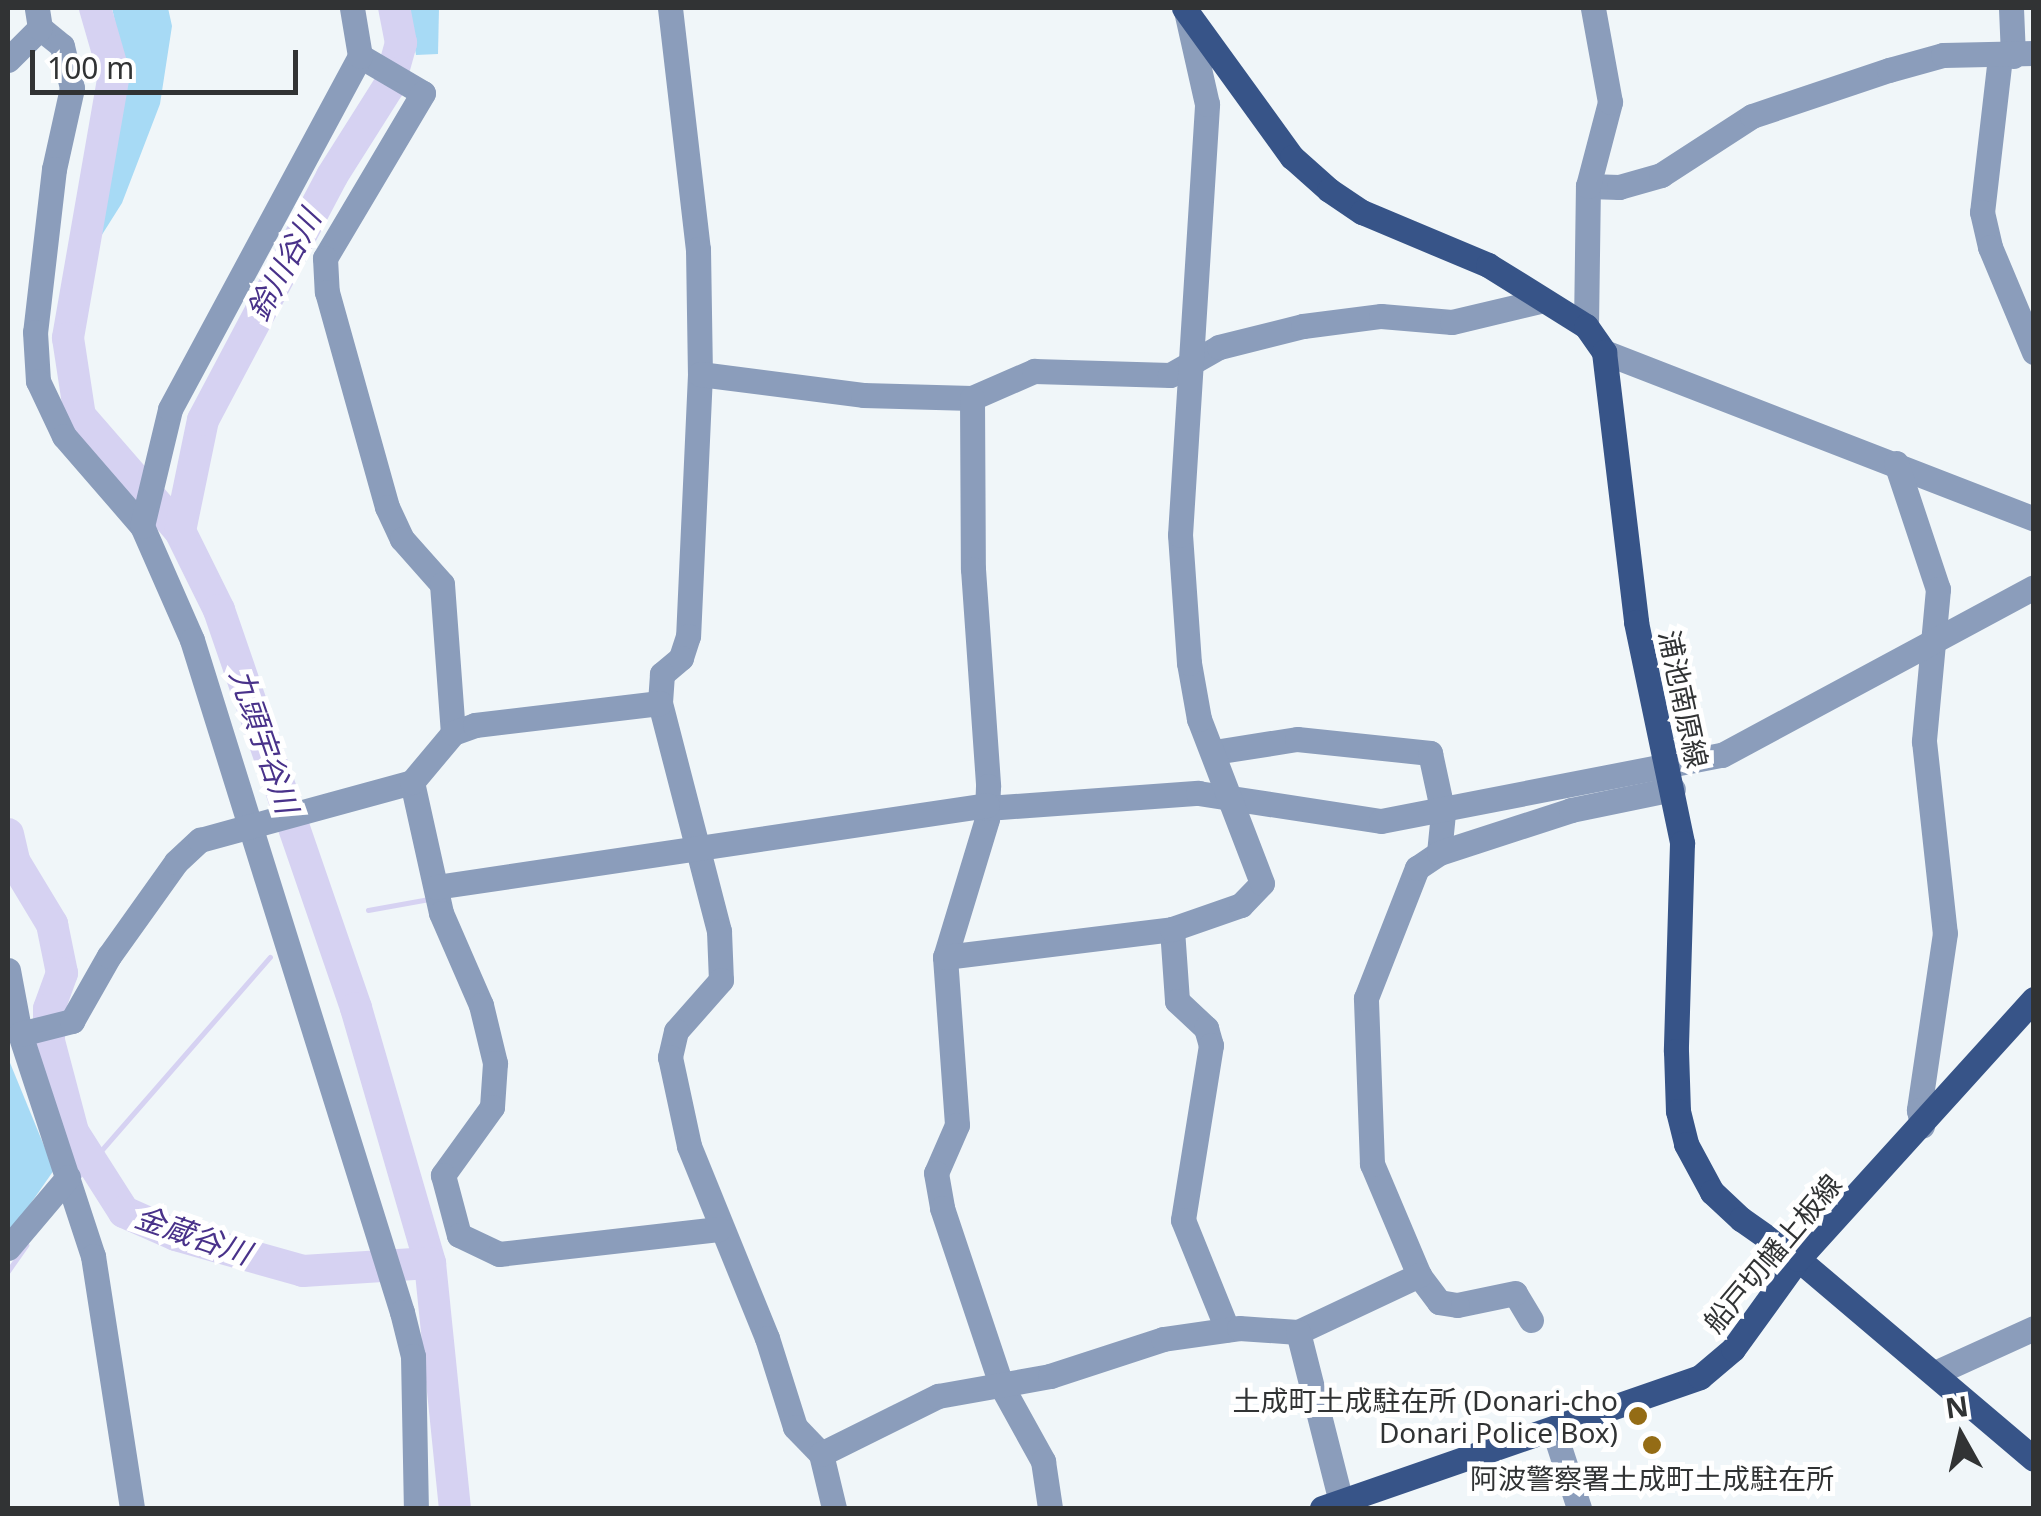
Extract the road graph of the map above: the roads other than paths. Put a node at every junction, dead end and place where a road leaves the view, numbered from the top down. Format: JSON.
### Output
{"nodes":[{"id":1,"x":352,"y":8,"type":"edge"},
{"id":2,"x":670,"y":8,"type":"edge"},
{"id":3,"x":1593,"y":8,"type":"edge"},
{"id":4,"x":2011,"y":8,"type":"edge"},
{"id":5,"x":1185,"y":9,"type":"edge"},
{"id":6,"x":39,"y":18,"type":"edge"},
{"id":7,"x":2016,"y":55,"type":"edge"},
{"id":8,"x":8,"y":60,"type":"edge"},
{"id":9,"x":367,"y":61,"type":"junction"},
{"id":10,"x":1588,"y":186,"type":"junction"},
{"id":11,"x":1540,"y":300,"type":"junction"},
{"id":12,"x":1586,"y":326,"type":"junction"},
{"id":13,"x":1604,"y":352,"type":"junction"},
{"id":14,"x":2034,"y":352,"type":"edge"},
{"id":15,"x":1194,"y":365,"type":"junction"},
{"id":16,"x":700,"y":374,"type":"junction"},
{"id":17,"x":972,"y":398,"type":"junction"},
{"id":18,"x":1896,"y":463,"type":"junction"},
{"id":19,"x":2034,"y":519,"type":"edge"},
{"id":20,"x":144,"y":520,"type":"junction"},
{"id":21,"x":2034,"y":587,"type":"edge"},
{"id":22,"x":2034,"y":602,"type":"edge"},
{"id":23,"x":1933,"y":646,"type":"junction"},
{"id":24,"x":660,"y":703,"type":"junction"},
{"id":25,"x":453,"y":733,"type":"junction"},
{"id":26,"x":1214,"y":752,"type":"junction"},
{"id":27,"x":1670,"y":779,"type":"junction"},
{"id":28,"x":412,"y":782,"type":"junction"},
{"id":29,"x":1235,"y":802,"type":"junction"},
{"id":30,"x":987,"y":811,"type":"junction"},
{"id":31,"x":1444,"y":817,"type":"junction"},
{"id":32,"x":250,"y":823,"type":"junction"},
{"id":33,"x":701,"y":852,"type":"junction"},
{"id":34,"x":1439,"y":853,"type":"junction"},
{"id":35,"x":437,"y":894,"type":"junction"},
{"id":36,"x":1172,"y":929,"type":"junction"},
{"id":37,"x":945,"y":957,"type":"junction"},
{"id":38,"x":8,"y":970,"type":"edge"},
{"id":39,"x":2034,"y":999,"type":"edge"},
{"id":40,"x":27,"y":1033,"type":"junction"},
{"id":41,"x":1922,"y":1126,"type":"junction"},
{"id":42,"x":68,"y":1177,"type":"junction"},
{"id":43,"x":720,"y":1229,"type":"junction"},
{"id":44,"x":8,"y":1248,"type":"edge"},
{"id":45,"x":1798,"y":1259,"type":"junction"},
{"id":46,"x":1419,"y":1275,"type":"junction"},
{"id":47,"x":1531,"y":1320,"type":"dead end"},
{"id":48,"x":1227,"y":1328,"type":"junction"},
{"id":49,"x":2034,"y":1328,"type":"edge"},
{"id":50,"x":1298,"y":1332,"type":"junction"},
{"id":51,"x":1935,"y":1373,"type":"junction"},
{"id":52,"x":1002,"y":1388,"type":"junction"},
{"id":53,"x":1554,"y":1431,"type":"junction"},
{"id":54,"x":821,"y":1454,"type":"junction"},
{"id":55,"x":2034,"y":1459,"type":"edge"},
{"id":56,"x":1332,"y":1505,"type":"edge"},
{"id":57,"x":132,"y":1508,"type":"edge"},
{"id":58,"x":416,"y":1508,"type":"edge"},
{"id":59,"x":834,"y":1508,"type":"edge"},
{"id":60,"x":1050,"y":1508,"type":"edge"},
{"id":61,"x":1579,"y":1508,"type":"edge"}],
"edges":[{"from":1,"to":9,"type":"street"},
{"from":2,"to":16,"type":"street"},
{"from":3,"to":10,"type":"street"},
{"from":4,"to":7,"type":"street"},
{"from":5,"to":11,"type":"main road","name":"浦池南原線"},
{"from":5,"to":15,"type":"street"},
{"from":6,"to":8,"type":"street"},
{"from":6,"to":20,"type":"street"},
{"from":7,"to":10,"type":"street"},
{"from":7,"to":14,"type":"street"},
{"from":9,"to":20,"type":"street"},
{"from":9,"to":25,"type":"street"},
{"from":10,"to":12,"type":"street"},
{"from":11,"to":12,"type":"main road","name":"浦池南原線"},
{"from":11,"to":15,"type":"street"},
{"from":12,"to":13,"type":"main road","name":"浦池南原線"},
{"from":13,"to":18,"type":"street"},
{"from":13,"to":27,"type":"main road","name":"浦池南原線"},
{"from":15,"to":17,"type":"street"},
{"from":15,"to":26,"type":"street"},
{"from":16,"to":17,"type":"street"},
{"from":16,"to":24,"type":"street"},
{"from":17,"to":30,"type":"street"},
{"from":18,"to":19,"type":"street"},
{"from":18,"to":23,"type":"street"},
{"from":20,"to":32,"type":"street"},
{"from":21,"to":23,"type":"street"},
{"from":22,"to":23,"type":"street"},
{"from":23,"to":27,"type":"street"},
{"from":23,"to":41,"type":"street"},
{"from":24,"to":25,"type":"street"},
{"from":24,"to":33,"type":"street"},
{"from":25,"to":28,"type":"street"},
{"from":26,"to":29,"type":"street"},
{"from":26,"to":31,"type":"street"},
{"from":27,"to":31,"type":"street"},
{"from":27,"to":34,"type":"street"},
{"from":27,"to":45,"type":"main road","name":"浦池南原線"},
{"from":28,"to":32,"type":"street"},
{"from":28,"to":35,"type":"street"},
{"from":29,"to":30,"type":"street"},
{"from":29,"to":31,"type":"street"},
{"from":29,"to":36,"type":"street"},
{"from":30,"to":33,"type":"street"},
{"from":30,"to":37,"type":"street"},
{"from":31,"to":34,"type":"street"},
{"from":32,"to":40,"type":"street"},
{"from":32,"to":58,"type":"street"},
{"from":33,"to":35,"type":"street"},
{"from":33,"to":43,"type":"street"},
{"from":34,"to":46,"type":"street"},
{"from":35,"to":43,"type":"street"},
{"from":36,"to":37,"type":"street"},
{"from":36,"to":48,"type":"street"},
{"from":37,"to":52,"type":"street"},
{"from":38,"to":40,"type":"street"},
{"from":39,"to":41,"type":"main road","name":"船戸切幡上板線"},
{"from":40,"to":42,"type":"street"},
{"from":41,"to":45,"type":"main road","name":"船戸切幡上板線"},
{"from":42,"to":44,"type":"street"},
{"from":42,"to":57,"type":"street"},
{"from":43,"to":54,"type":"street"},
{"from":45,"to":51,"type":"main road","name":"浦池南原線"},
{"from":45,"to":53,"type":"main road","name":"船戸切幡上板線"},
{"from":46,"to":47,"type":"street"},
{"from":46,"to":50,"type":"street"},
{"from":48,"to":50,"type":"street"},
{"from":48,"to":52,"type":"street"},
{"from":49,"to":51,"type":"street"},
{"from":50,"to":56,"type":"street"},
{"from":51,"to":55,"type":"main road","name":"浦池南原線"},
{"from":52,"to":54,"type":"street"},
{"from":52,"to":60,"type":"street"},
{"from":53,"to":56,"type":"main road","name":"船戸切幡上板線"},
{"from":53,"to":61,"type":"street"},
{"from":54,"to":59,"type":"street"}]}
